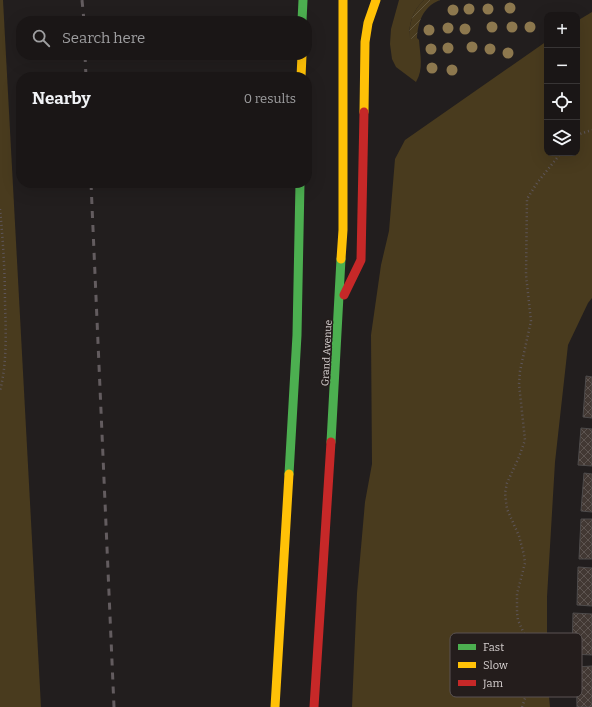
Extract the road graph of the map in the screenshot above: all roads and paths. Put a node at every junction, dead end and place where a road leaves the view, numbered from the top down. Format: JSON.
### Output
{"nodes":[{"id":1,"x":303,"y":0,"type":"edge"},
{"id":2,"x":343,"y":0,"type":"edge"},
{"id":3,"x":376,"y":0,"type":"edge"},
{"id":4,"x":302,"y":16,"type":"edge"},
{"id":5,"x":302,"y":60,"type":"edge"},
{"id":6,"x":301,"y":72,"type":"edge"},
{"id":7,"x":592,"y":130,"type":"edge"},
{"id":8,"x":580,"y":134,"type":"edge"},
{"id":9,"x":559,"y":156,"type":"edge"},
{"id":10,"x":300,"y":188,"type":"edge"},
{"id":11,"x":0,"y":209,"type":"edge"},
{"id":12,"x":340,"y":303,"type":"junction"},
{"id":13,"x":0,"y":391,"type":"edge"},
{"id":14,"x":524,"y":633,"type":"edge"},
{"id":15,"x":526,"y":697,"type":"edge"},
{"id":16,"x":275,"y":707,"type":"edge"},
{"id":17,"x":314,"y":707,"type":"edge"},
{"id":18,"x":522,"y":707,"type":"edge"}],
"edges":[{"from":1,"to":4,"type":"highway"},
{"from":2,"to":12,"type":"highway","name":"Grand Avenue"},
{"from":3,"to":12,"type":"highway"},
{"from":5,"to":6,"type":"highway"},
{"from":7,"to":8,"type":"path"},
{"from":9,"to":14,"type":"path"},
{"from":10,"to":16,"type":"highway"},
{"from":11,"to":13,"type":"path"},
{"from":12,"to":17,"type":"highway","name":"Grand Avenue"},
{"from":15,"to":18,"type":"path"}]}
